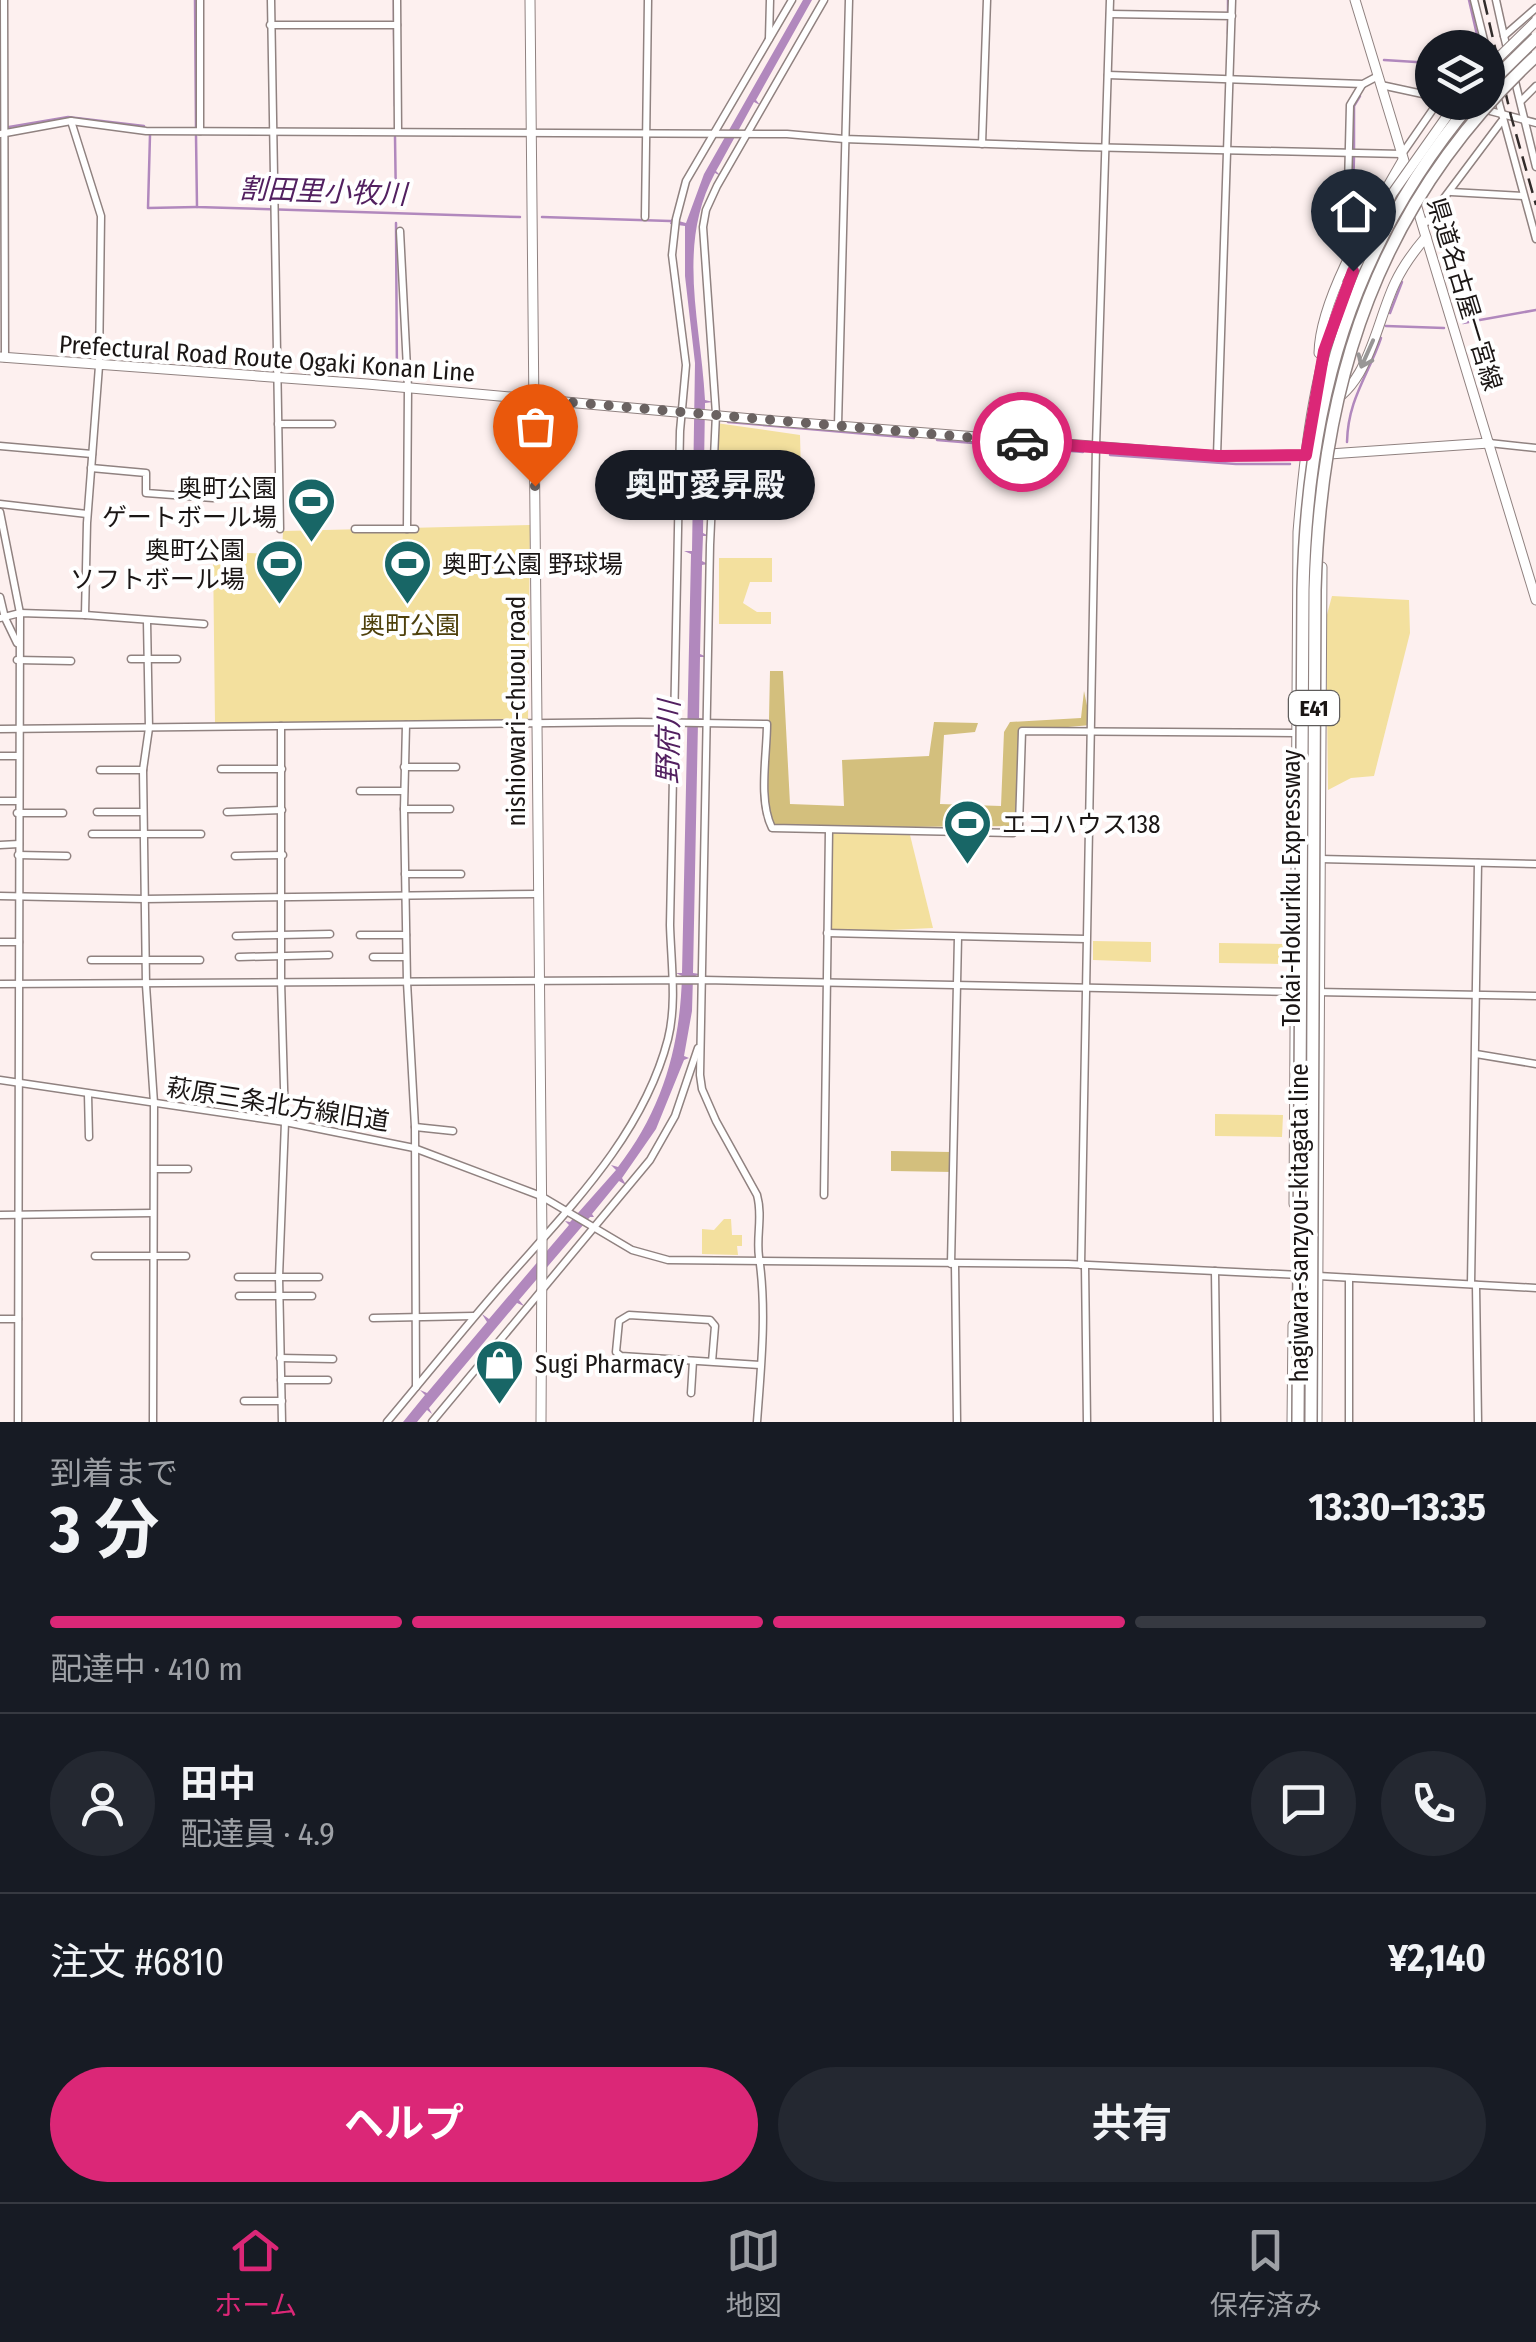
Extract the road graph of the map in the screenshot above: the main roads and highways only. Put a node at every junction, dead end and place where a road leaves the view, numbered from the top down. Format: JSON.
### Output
{"nodes":[{"id":1,"x":530,"y":0,"type":"edge"},
{"id":2,"x":1355,"y":0,"type":"edge"},
{"id":3,"x":1536,"y":21,"type":"edge"},
{"id":4,"x":1536,"y":38,"type":"edge"},
{"id":5,"x":1505,"y":51,"type":"edge"},
{"id":6,"x":1536,"y":56,"type":"edge"},
{"id":7,"x":1505,"y":68,"type":"edge"},
{"id":8,"x":1444,"y":120,"type":"edge"},
{"id":9,"x":1459,"y":120,"type":"edge"},
{"id":10,"x":1403,"y":157,"type":"junction"},
{"id":11,"x":1425,"y":232,"type":"junction"},
{"id":12,"x":3,"y":357,"type":"edge"},
{"id":13,"x":1319,"y":372,"type":"junction"},
{"id":14,"x":534,"y":399,"type":"junction"},
{"id":15,"x":1312,"y":410,"type":"junction"},
{"id":16,"x":1489,"y":443,"type":"junction"},
{"id":17,"x":1310,"y":455,"type":"junction"},
{"id":18,"x":1536,"y":600,"type":"edge"},
{"id":19,"x":541,"y":1422,"type":"edge"},
{"id":20,"x":1295,"y":1422,"type":"edge"},
{"id":21,"x":1314,"y":1422,"type":"edge"}],
"edges":[{"from":1,"to":14,"type":"main road","name":"nishiowari-chuou road"},
{"from":2,"to":10,"type":"main road","name":"県道名古屋一宮線"},
{"from":3,"to":5,"type":"main road","bridge":true},
{"from":4,"to":7,"type":"highway","bridge":true},
{"from":6,"to":21,"type":"highway","name":"Tokai-Hokuriku Expressway","number":"E41","bridge":true},
{"from":8,"to":13,"type":"main road","name":"hagiwara-sanzyou-kitagata line","bridge":true},
{"from":9,"to":20,"type":"highway","name":"Tokai-Hokuriku Expressway","number":"E41","bridge":true},
{"from":10,"to":11,"type":"main road","name":"県道名古屋一宮線"},
{"from":10,"to":13,"type":"main road"},
{"from":11,"to":15,"type":"main road","one_way":true},
{"from":11,"to":16,"type":"main road","name":"県道名古屋一宮線"},
{"from":12,"to":14,"type":"main road","name":"Prefectural Road Route Ogaki Konan Line"},
{"from":13,"to":15,"type":"main road","name":"hagiwara-sanzyou-kitagata line"},
{"from":14,"to":17,"type":"main road","name":"Prefectural Road Route Ogaki Konan Line"},
{"from":14,"to":19,"type":"main road","name":"nishiowari-chuou road"},
{"from":15,"to":17,"type":"main road","name":"hagiwara-sanzyou-kitagata line"},
{"from":16,"to":17,"type":"main road","name":"Prefectural Road Route Ogaki Konan Line"},
{"from":16,"to":18,"type":"main road","name":"県道名古屋一宮線"},
{"from":17,"to":20,"type":"main road","name":"hagiwara-sanzyou-kitagata line"},
{"from":17,"to":21,"type":"main road","name":"hagiwara-sanzyou-kitagata line"}]}
